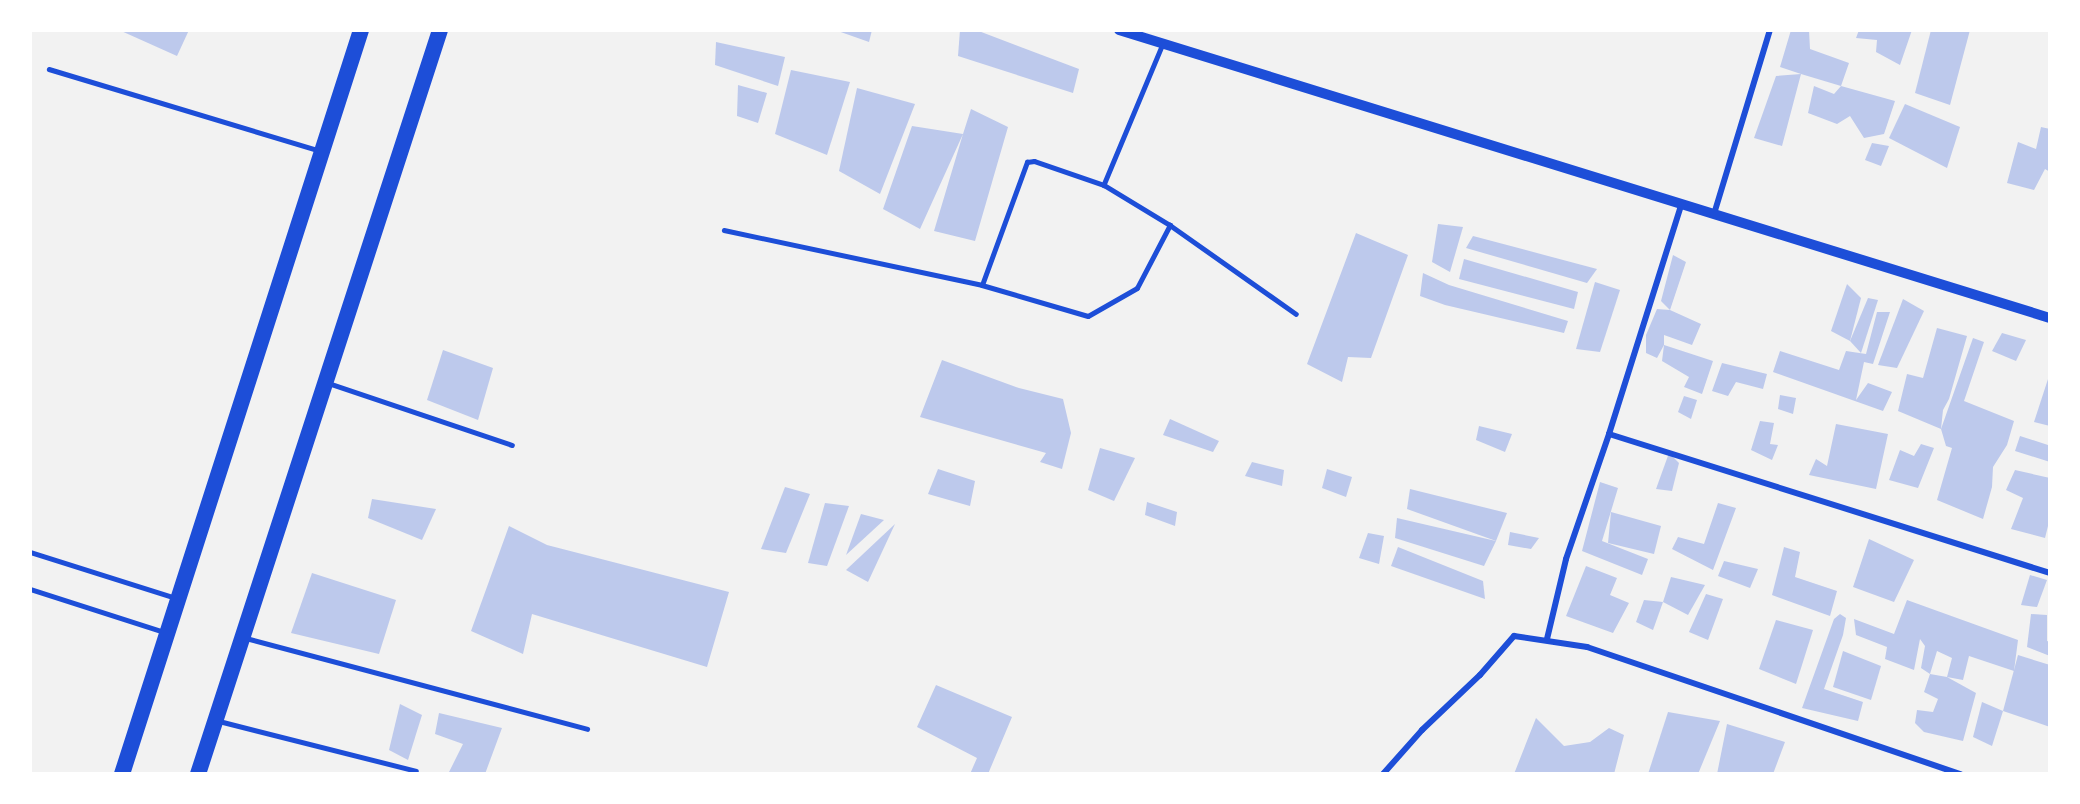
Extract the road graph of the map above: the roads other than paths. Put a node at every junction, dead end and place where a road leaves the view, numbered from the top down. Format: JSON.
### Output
{"nodes":[{"id":1,"x":361,"y":30,"type":"edge"},
{"id":2,"x":440,"y":30,"type":"edge"},
{"id":3,"x":1119,"y":30,"type":"edge"},
{"id":4,"x":1770,"y":30,"type":"edge"},
{"id":5,"x":1163,"y":44,"type":"junction"},
{"id":6,"x":49,"y":69,"type":"dead end"},
{"id":7,"x":322,"y":151,"type":"junction"},
{"id":8,"x":1104,"y":185,"type":"junction"},
{"id":9,"x":1681,"y":205,"type":"junction"},
{"id":10,"x":1714,"y":214,"type":"junction"},
{"id":11,"x":1170,"y":225,"type":"junction"},
{"id":12,"x":724,"y":230,"type":"dead end"},
{"id":13,"x":982,"y":285,"type":"junction"},
{"id":14,"x":1296,"y":314,"type":"dead end"},
{"id":15,"x":2050,"y":318,"type":"edge"},
{"id":16,"x":326,"y":382,"type":"junction"},
{"id":17,"x":1609,"y":434,"type":"junction"},
{"id":18,"x":512,"y":445,"type":"dead end"},
{"id":19,"x":30,"y":552,"type":"edge"},
{"id":20,"x":2050,"y":573,"type":"edge"},
{"id":21,"x":30,"y":589,"type":"edge"},
{"id":22,"x":178,"y":598,"type":"junction"},
{"id":23,"x":167,"y":633,"type":"junction"},
{"id":24,"x":243,"y":637,"type":"junction"},
{"id":25,"x":1547,"y":639,"type":"junction"},
{"id":26,"x":216,"y":720,"type":"junction"},
{"id":27,"x":587,"y":729,"type":"dead end"},
{"id":28,"x":416,"y":771,"type":"dead end"},
{"id":29,"x":122,"y":774,"type":"edge"},
{"id":30,"x":198,"y":774,"type":"edge"},
{"id":31,"x":1383,"y":774,"type":"edge"},
{"id":32,"x":1962,"y":774,"type":"edge"}],
"edges":[{"from":1,"to":7,"type":"highway"},
{"from":2,"to":16,"type":"highway"},
{"from":3,"to":5,"type":"street"},
{"from":4,"to":10,"type":"street"},
{"from":5,"to":8,"type":"lane"},
{"from":5,"to":9,"type":"street"},
{"from":6,"to":7,"type":"lane"},
{"from":7,"to":22,"type":"highway"},
{"from":8,"to":11,"type":"lane"},
{"from":8,"to":13,"type":"lane"},
{"from":9,"to":10,"type":"street"},
{"from":9,"to":17,"type":"street"},
{"from":10,"to":15,"type":"street"},
{"from":11,"to":13,"type":"lane"},
{"from":11,"to":14,"type":"lane"},
{"from":12,"to":13,"type":"lane"},
{"from":16,"to":18,"type":"lane"},
{"from":16,"to":24,"type":"highway"},
{"from":17,"to":20,"type":"street"},
{"from":17,"to":25,"type":"street"},
{"from":19,"to":22,"type":"lane"},
{"from":21,"to":23,"type":"lane"},
{"from":22,"to":23,"type":"highway"},
{"from":23,"to":29,"type":"highway"},
{"from":24,"to":26,"type":"highway"},
{"from":24,"to":27,"type":"lane"},
{"from":25,"to":31,"type":"street"},
{"from":25,"to":32,"type":"street"},
{"from":26,"to":28,"type":"lane"},
{"from":26,"to":30,"type":"highway"}]}
